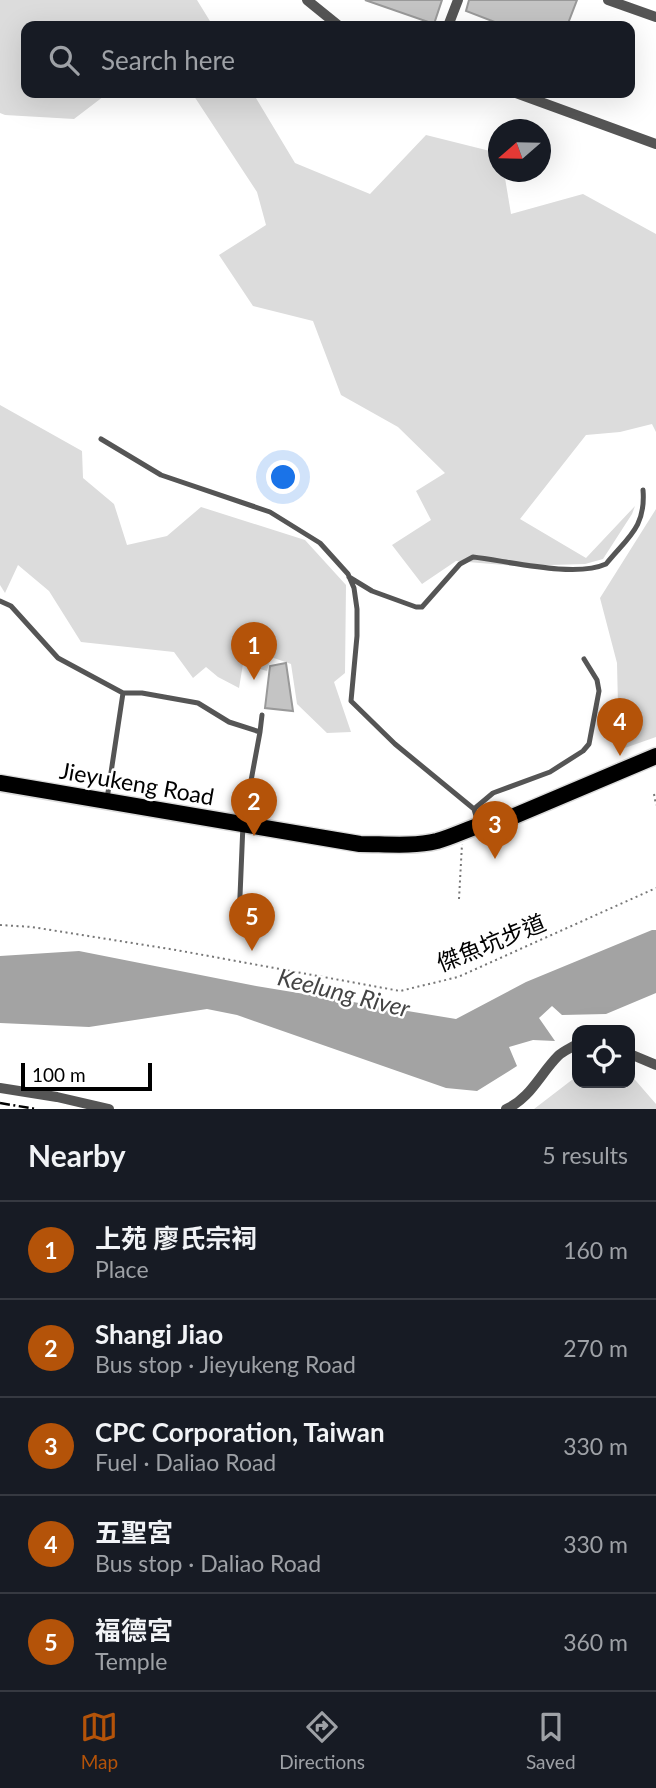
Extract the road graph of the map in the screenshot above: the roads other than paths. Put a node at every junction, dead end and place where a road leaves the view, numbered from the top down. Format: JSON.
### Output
{"nodes":[{"id":1,"x":307,"y":0,"type":"edge"},
{"id":2,"x":458,"y":0,"type":"edge"},
{"id":3,"x":608,"y":0,"type":"edge"},
{"id":4,"x":656,"y":17,"type":"edge"},
{"id":5,"x":333,"y":21,"type":"edge"},
{"id":6,"x":450,"y":21,"type":"edge"},
{"id":7,"x":530,"y":98,"type":"edge"},
{"id":8,"x":656,"y":144,"type":"edge"},
{"id":9,"x":102,"y":439,"type":"dead end"},
{"id":10,"x":643,"y":490,"type":"dead end"},
{"id":11,"x":349,"y":577,"type":"junction"},
{"id":12,"x":0,"y":601,"type":"edge"},
{"id":13,"x":584,"y":659,"type":"dead end"},
{"id":14,"x":123,"y":693,"type":"junction"},
{"id":15,"x":262,"y":715,"type":"dead end"},
{"id":16,"x":260,"y":732,"type":"junction"},
{"id":17,"x":656,"y":747,"type":"edge"},
{"id":18,"x":656,"y":757,"type":"edge"},
{"id":19,"x":0,"y":783,"type":"edge"},
{"id":20,"x":106,"y":801,"type":"junction"},
{"id":21,"x":474,"y":809,"type":"junction"},
{"id":22,"x":243,"y":824,"type":"junction"},
{"id":23,"x":477,"y":827,"type":"junction"},
{"id":24,"x":239,"y":920,"type":"dead end"},
{"id":25,"x":572,"y":1047,"type":"edge"},
{"id":26,"x":635,"y":1056,"type":"edge"},
{"id":27,"x":656,"y":1065,"type":"edge"},
{"id":28,"x":0,"y":1088,"type":"edge"},
{"id":29,"x":109,"y":1109,"type":"edge"},
{"id":30,"x":506,"y":1109,"type":"edge"}],
"edges":[{"from":1,"to":5,"type":"street"},
{"from":2,"to":6,"type":"street"},
{"from":3,"to":4,"type":"street"},
{"from":7,"to":8,"type":"street"},
{"from":9,"to":11,"type":"lane"},
{"from":10,"to":11,"type":"lane"},
{"from":11,"to":21,"type":"lane"},
{"from":12,"to":14,"type":"lane"},
{"from":13,"to":21,"type":"lane"},
{"from":14,"to":16,"type":"lane"},
{"from":14,"to":20,"type":"lane"},
{"from":15,"to":16,"type":"lane"},
{"from":16,"to":22,"type":"lane"},
{"from":17,"to":23,"type":"main road"},
{"from":18,"to":23,"type":"main road","name":"Jieyukeng Road"},
{"from":19,"to":20,"type":"main road","name":"Jieyukeng Road"},
{"from":20,"to":22,"type":"main road","name":"Jieyukeng Road"},
{"from":21,"to":23,"type":"lane"},
{"from":22,"to":23,"type":"main road","name":"Jieyukeng Road"},
{"from":22,"to":24,"type":"lane"},
{"from":25,"to":30,"type":"street"},
{"from":26,"to":27,"type":"street"},
{"from":28,"to":29,"type":"street"}]}
